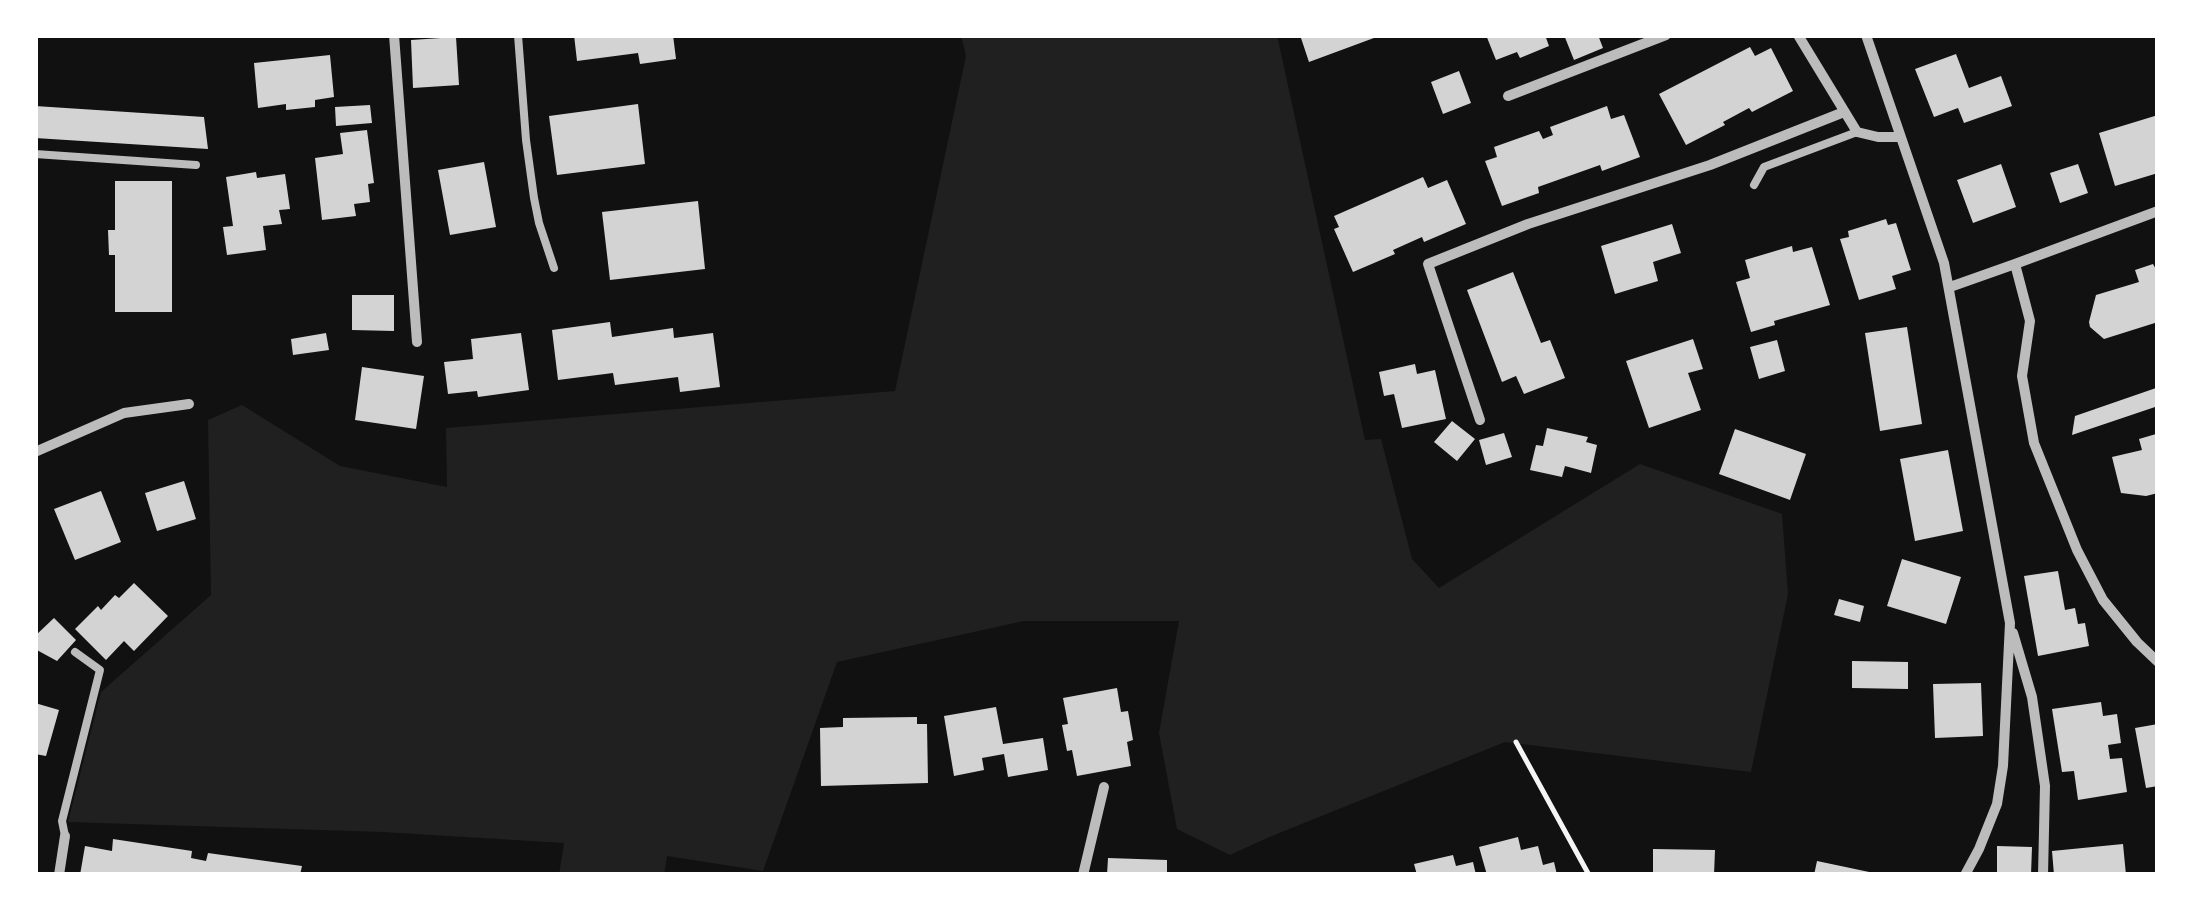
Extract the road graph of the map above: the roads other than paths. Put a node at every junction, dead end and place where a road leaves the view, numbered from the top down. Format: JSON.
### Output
{"nodes":[{"id":1,"x":394,"y":35,"type":"edge"},
{"id":2,"x":518,"y":35,"type":"edge"},
{"id":3,"x":1666,"y":35,"type":"edge"},
{"id":4,"x":1798,"y":35,"type":"edge"},
{"id":5,"x":1866,"y":35,"type":"edge"},
{"id":6,"x":1508,"y":96,"type":"dead end"},
{"id":7,"x":1844,"y":112,"type":"junction"},
{"id":8,"x":1856,"y":132,"type":"junction"},
{"id":9,"x":1899,"y":138,"type":"junction"},
{"id":10,"x":35,"y":154,"type":"edge"},
{"id":11,"x":196,"y":166,"type":"dead end"},
{"id":12,"x":1754,"y":185,"type":"dead end"},
{"id":13,"x":2158,"y":211,"type":"edge"},
{"id":14,"x":2014,"y":264,"type":"junction"},
{"id":15,"x":554,"y":268,"type":"dead end"},
{"id":16,"x":1950,"y":287,"type":"junction"},
{"id":17,"x":417,"y":342,"type":"dead end"},
{"id":18,"x":189,"y":404,"type":"dead end"},
{"id":19,"x":1480,"y":420,"type":"dead end"},
{"id":20,"x":35,"y":452,"type":"edge"},
{"id":21,"x":2010,"y":623,"type":"junction"},
{"id":22,"x":75,"y":652,"type":"dead end"},
{"id":23,"x":2158,"y":662,"type":"edge"},
{"id":24,"x":1104,"y":787,"type":"dead end"},
{"id":25,"x":65,"y":836,"type":"joint"},
{"id":26,"x":58,"y":875,"type":"edge"},
{"id":27,"x":1083,"y":875,"type":"edge"},
{"id":28,"x":1965,"y":875,"type":"edge"},
{"id":29,"x":2042,"y":875,"type":"edge"}],
"edges":[{"from":1,"to":17,"type":"street"},
{"from":2,"to":15,"type":"lane"},
{"from":3,"to":6,"type":"street"},
{"from":4,"to":7,"type":"street"},
{"from":5,"to":9,"type":"street"},
{"from":7,"to":8,"type":"street"},
{"from":7,"to":19,"type":"street"},
{"from":8,"to":9,"type":"street"},
{"from":8,"to":12,"type":"lane"},
{"from":9,"to":16,"type":"street"},
{"from":10,"to":11,"type":"lane"},
{"from":13,"to":14,"type":"street"},
{"from":14,"to":16,"type":"street"},
{"from":14,"to":23,"type":"street"},
{"from":16,"to":21,"type":"street"},
{"from":18,"to":20,"type":"street"},
{"from":21,"to":28,"type":"street"},
{"from":21,"to":29,"type":"street"},
{"from":22,"to":25,"type":"lane"},
{"from":24,"to":27,"type":"street"},
{"from":25,"to":26,"type":"street"}]}
